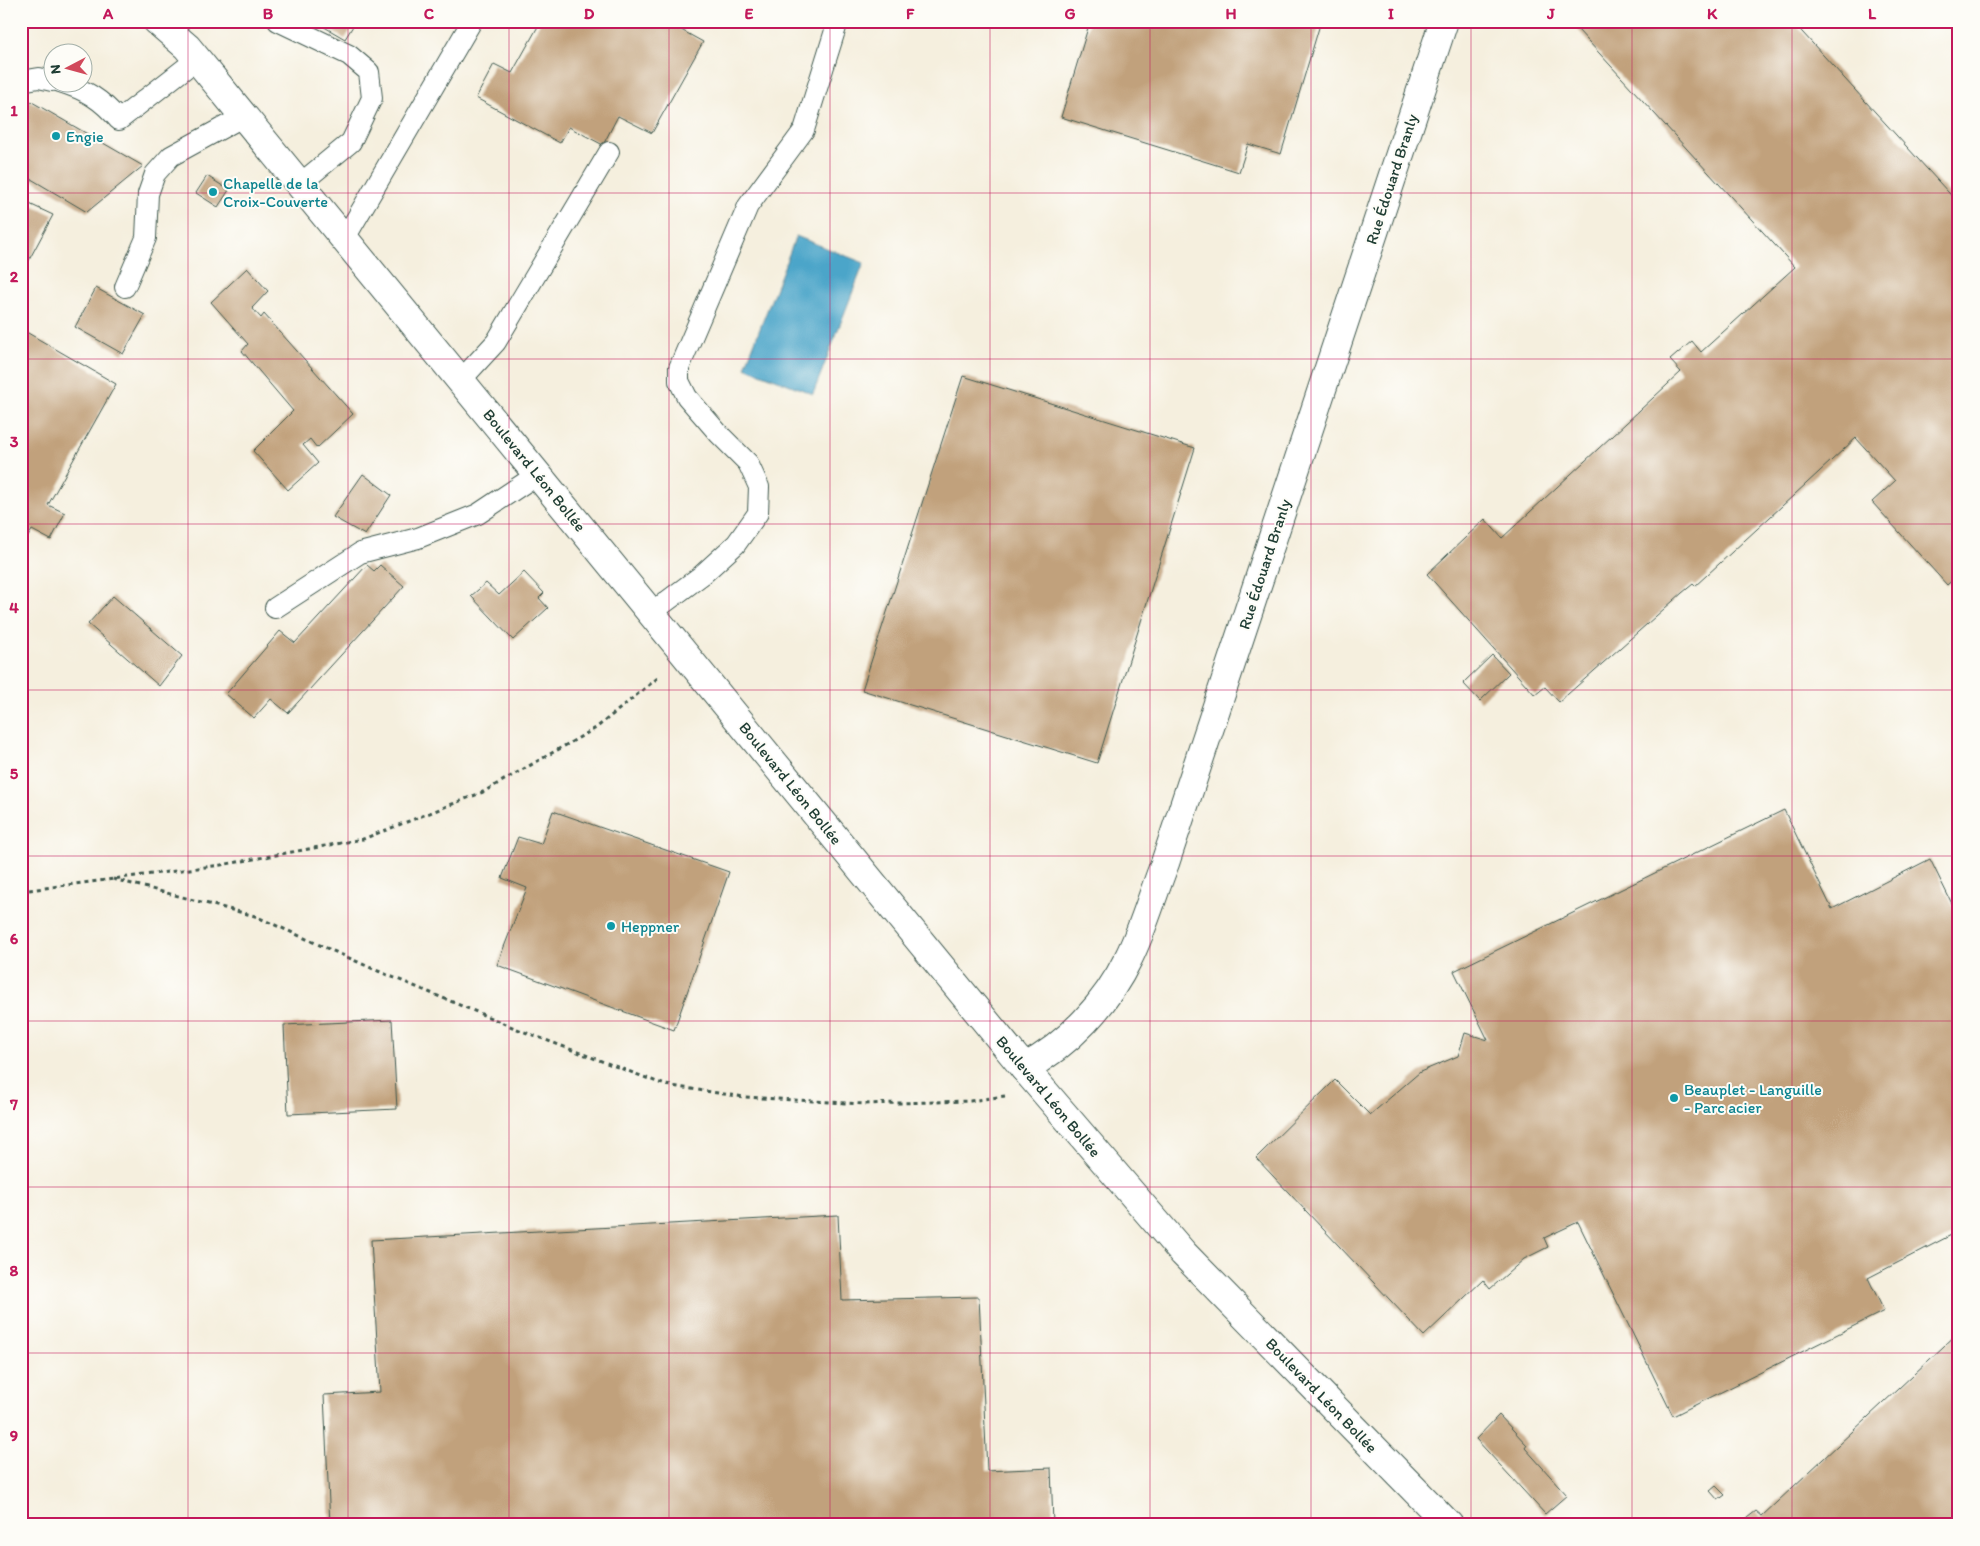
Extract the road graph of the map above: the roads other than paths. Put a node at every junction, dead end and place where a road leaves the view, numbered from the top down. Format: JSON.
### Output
{"nodes":[{"id":1,"x":157,"y":21,"type":"edge"},
{"id":2,"x":278,"y":21,"type":"edge"},
{"id":3,"x":472,"y":21,"type":"edge"},
{"id":4,"x":838,"y":21,"type":"edge"},
{"id":5,"x":1444,"y":21,"type":"edge"},
{"id":6,"x":197,"y":59,"type":"junction"},
{"id":7,"x":42,"y":78,"type":"edge"},
{"id":8,"x":21,"y":81,"type":"edge"},
{"id":9,"x":87,"y":92,"type":"edge"},
{"id":10,"x":244,"y":116,"type":"junction"},
{"id":11,"x":609,"y":152,"type":"dead end"},
{"id":12,"x":300,"y":184,"type":"junction"},
{"id":13,"x":345,"y":238,"type":"junction"},
{"id":14,"x":125,"y":287,"type":"dead end"},
{"id":15,"x":461,"y":380,"type":"junction"},
{"id":16,"x":538,"y":474,"type":"junction"},
{"id":17,"x":275,"y":608,"type":"dead end"},
{"id":18,"x":651,"y":613,"type":"junction"},
{"id":19,"x":1024,"y":1068,"type":"junction"},
{"id":20,"x":1449,"y":1525,"type":"edge"}],
"edges":[{"from":1,"to":6,"type":"street","name":"Boulevard Léon Bollée"},
{"from":2,"to":12,"type":"lane"},
{"from":3,"to":13,"type":"lane"},
{"from":4,"to":18,"type":"lane"},
{"from":5,"to":19,"type":"street","name":"Rue Édouard Branly"},
{"from":6,"to":9,"type":"lane"},
{"from":6,"to":10,"type":"street","name":"Boulevard Léon Bollée"},
{"from":7,"to":8,"type":"lane"},
{"from":10,"to":12,"type":"street","name":"Boulevard Léon Bollée"},
{"from":10,"to":14,"type":"lane"},
{"from":11,"to":15,"type":"lane"},
{"from":12,"to":13,"type":"street","name":"Boulevard Léon Bollée"},
{"from":13,"to":15,"type":"street","name":"Boulevard Léon Bollée"},
{"from":15,"to":16,"type":"street","name":"Boulevard Léon Bollée"},
{"from":16,"to":17,"type":"lane"},
{"from":16,"to":18,"type":"street","name":"Boulevard Léon Bollée"},
{"from":18,"to":19,"type":"street","name":"Boulevard Léon Bollée"},
{"from":19,"to":20,"type":"street","name":"Boulevard Léon Bollée"}]}
